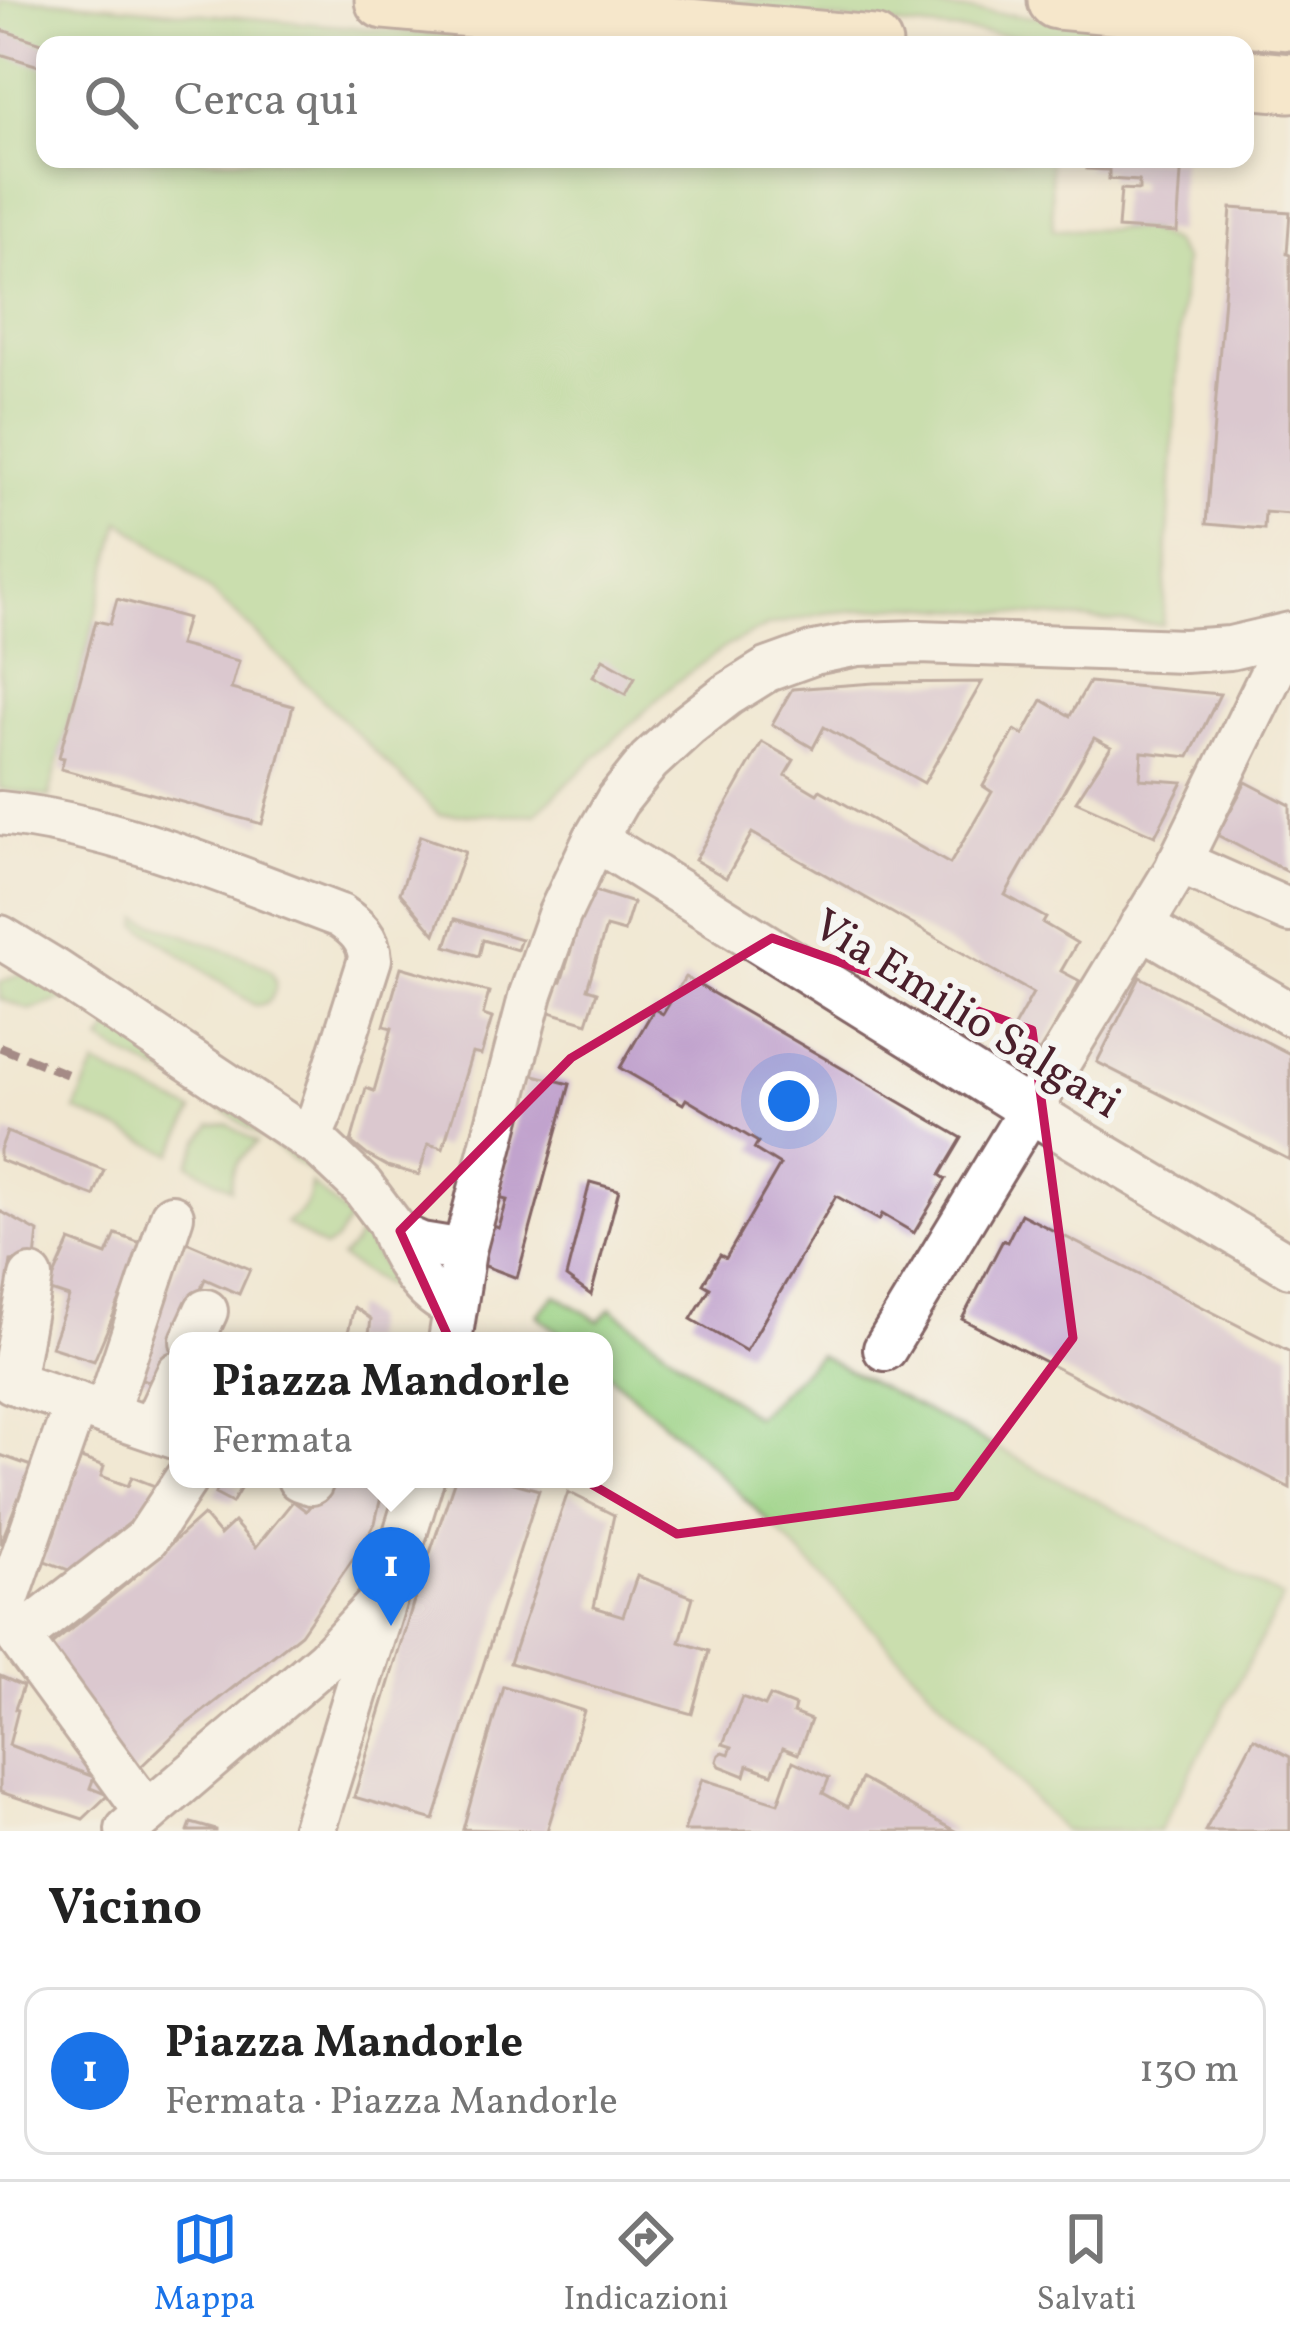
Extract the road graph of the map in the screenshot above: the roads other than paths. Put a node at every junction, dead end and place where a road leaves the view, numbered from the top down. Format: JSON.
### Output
{"nodes":[{"id":1,"x":384,"y":0,"type":"edge"},
{"id":2,"x":1057,"y":0,"type":"edge"},
{"id":3,"x":1290,"y":21,"type":"edge"},
{"id":4,"x":774,"y":36,"type":"edge"},
{"id":5,"x":1254,"y":80,"type":"edge"},
{"id":6,"x":1290,"y":83,"type":"edge"},
{"id":7,"x":1290,"y":635,"type":"edge"},
{"id":8,"x":0,"y":813,"type":"edge"},
{"id":9,"x":595,"y":839,"type":"junction"},
{"id":10,"x":1179,"y":862,"type":"junction"},
{"id":11,"x":1290,"y":911,"type":"edge"},
{"id":12,"x":1141,"y":926,"type":"junction"},
{"id":13,"x":0,"y":937,"type":"edge"},
{"id":14,"x":1290,"y":1014,"type":"edge"},
{"id":15,"x":1030,"y":1111,"type":"junction"},
{"id":16,"x":309,"y":1140,"type":"junction"},
{"id":17,"x":172,"y":1216,"type":"dead end"},
{"id":18,"x":391,"y":1225,"type":"junction"},
{"id":19,"x":464,"y":1251,"type":"junction"},
{"id":20,"x":1290,"y":1266,"type":"edge"},
{"id":21,"x":31,"y":1277,"type":"dead end"},
{"id":22,"x":453,"y":1324,"type":"edge"},
{"id":23,"x":884,"y":1349,"type":"dead end"},
{"id":24,"x":6,"y":1381,"type":"edge"},
{"id":25,"x":91,"y":1409,"type":"junction"},
{"id":26,"x":165,"y":1434,"type":"edge"},
{"id":27,"x":180,"y":1488,"type":"edge"},
{"id":28,"x":419,"y":1488,"type":"edge"},
{"id":29,"x":384,"y":1598,"type":"junction"},
{"id":30,"x":20,"y":1638,"type":"junction"},
{"id":31,"x":136,"y":1822,"type":"edge"},
{"id":32,"x":313,"y":1831,"type":"edge"}],
"edges":[{"from":1,"to":4,"type":"main road"},
{"from":2,"to":3,"type":"main road"},
{"from":5,"to":6,"type":"main road"},
{"from":7,"to":9,"type":"street"},
{"from":7,"to":10,"type":"street"},
{"from":8,"to":16,"type":"street"},
{"from":9,"to":15,"type":"street","name":"Via Emilio Salgari"},
{"from":9,"to":19,"type":"street"},
{"from":10,"to":11,"type":"street"},
{"from":10,"to":12,"type":"street"},
{"from":12,"to":14,"type":"street"},
{"from":12,"to":15,"type":"street"},
{"from":13,"to":16,"type":"street"},
{"from":15,"to":20,"type":"street","name":"Via Emilio Salgari"},
{"from":15,"to":23,"type":"street"},
{"from":16,"to":18,"type":"street"},
{"from":17,"to":25,"type":"street"},
{"from":18,"to":19,"type":"street"},
{"from":18,"to":22,"type":"street"},
{"from":19,"to":22,"type":"street"},
{"from":21,"to":24,"type":"street"},
{"from":24,"to":25,"type":"street"},
{"from":25,"to":26,"type":"street"},
{"from":25,"to":30,"type":"street"},
{"from":27,"to":30,"type":"street"},
{"from":28,"to":29,"type":"street"},
{"from":29,"to":31,"type":"street"},
{"from":29,"to":32,"type":"street"},
{"from":30,"to":31,"type":"street"}]}
